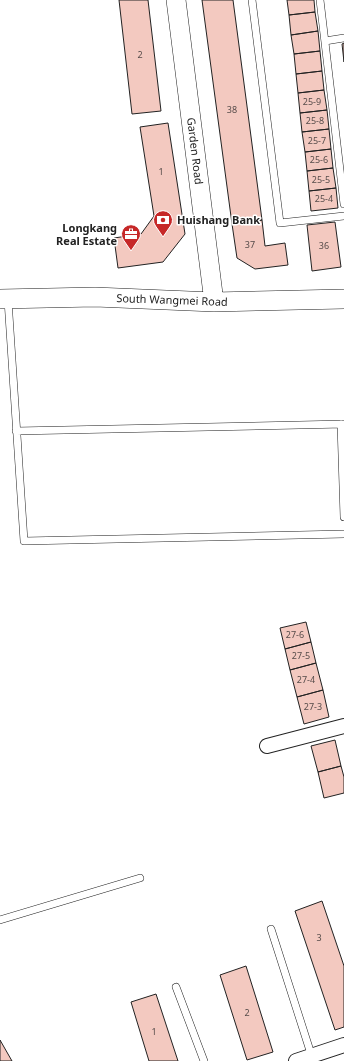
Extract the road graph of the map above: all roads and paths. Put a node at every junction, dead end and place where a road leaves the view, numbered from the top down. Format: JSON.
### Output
{"nodes":[{"id":1,"x":176,"y":0,"type":"edge"},
{"id":2,"x":252,"y":0,"type":"edge"},
{"id":3,"x":320,"y":0,"type":"edge"},
{"id":4,"x":344,"y":38,"type":"edge"},
{"id":5,"x":325,"y":41,"type":"junction"},
{"id":6,"x":344,"y":204,"type":"edge"},
{"id":7,"x":344,"y":216,"type":"edge"},
{"id":8,"x":3,"y":296,"type":"edge"},
{"id":9,"x":344,"y":299,"type":"edge"},
{"id":10,"x":214,"y":302,"type":"junction"},
{"id":11,"x":343,"y":424,"type":"edge"},
{"id":12,"x":16,"y":431,"type":"junction"},
{"id":13,"x":344,"y":517,"type":"edge"},
{"id":14,"x":344,"y":534,"type":"edge"},
{"id":15,"x":344,"y":726,"type":"edge"},
{"id":16,"x":267,"y":746,"type":"dead end"},
{"id":17,"x":140,"y":878,"type":"dead end"},
{"id":18,"x":0,"y":920,"type":"edge"},
{"id":19,"x":271,"y":929,"type":"dead end"},
{"id":20,"x":176,"y":987,"type":"dead end"},
{"id":21,"x":344,"y":1045,"type":"edge"},
{"id":22,"x":312,"y":1058,"type":"edge"},
{"id":23,"x":204,"y":1061,"type":"edge"},
{"id":24,"x":296,"y":1061,"type":"edge"}],
"edges":[{"from":1,"to":10,"type":"main road","name":"Garden Road"},
{"from":2,"to":7,"type":"lane"},
{"from":3,"to":5,"type":"lane"},
{"from":4,"to":5,"type":"lane"},
{"from":5,"to":6,"type":"lane"},
{"from":8,"to":10,"type":"main road","name":"South Wangmei Road"},
{"from":8,"to":12,"type":"lane"},
{"from":9,"to":10,"type":"main road","name":"South Wangmei Road"},
{"from":11,"to":12,"type":"lane"},
{"from":11,"to":13,"type":"lane"},
{"from":12,"to":14,"type":"lane"},
{"from":15,"to":16,"type":"street"},
{"from":17,"to":18,"type":"lane"},
{"from":19,"to":22,"type":"lane"},
{"from":20,"to":23,"type":"lane"},
{"from":21,"to":22,"type":"street"},
{"from":22,"to":24,"type":"street"}]}
